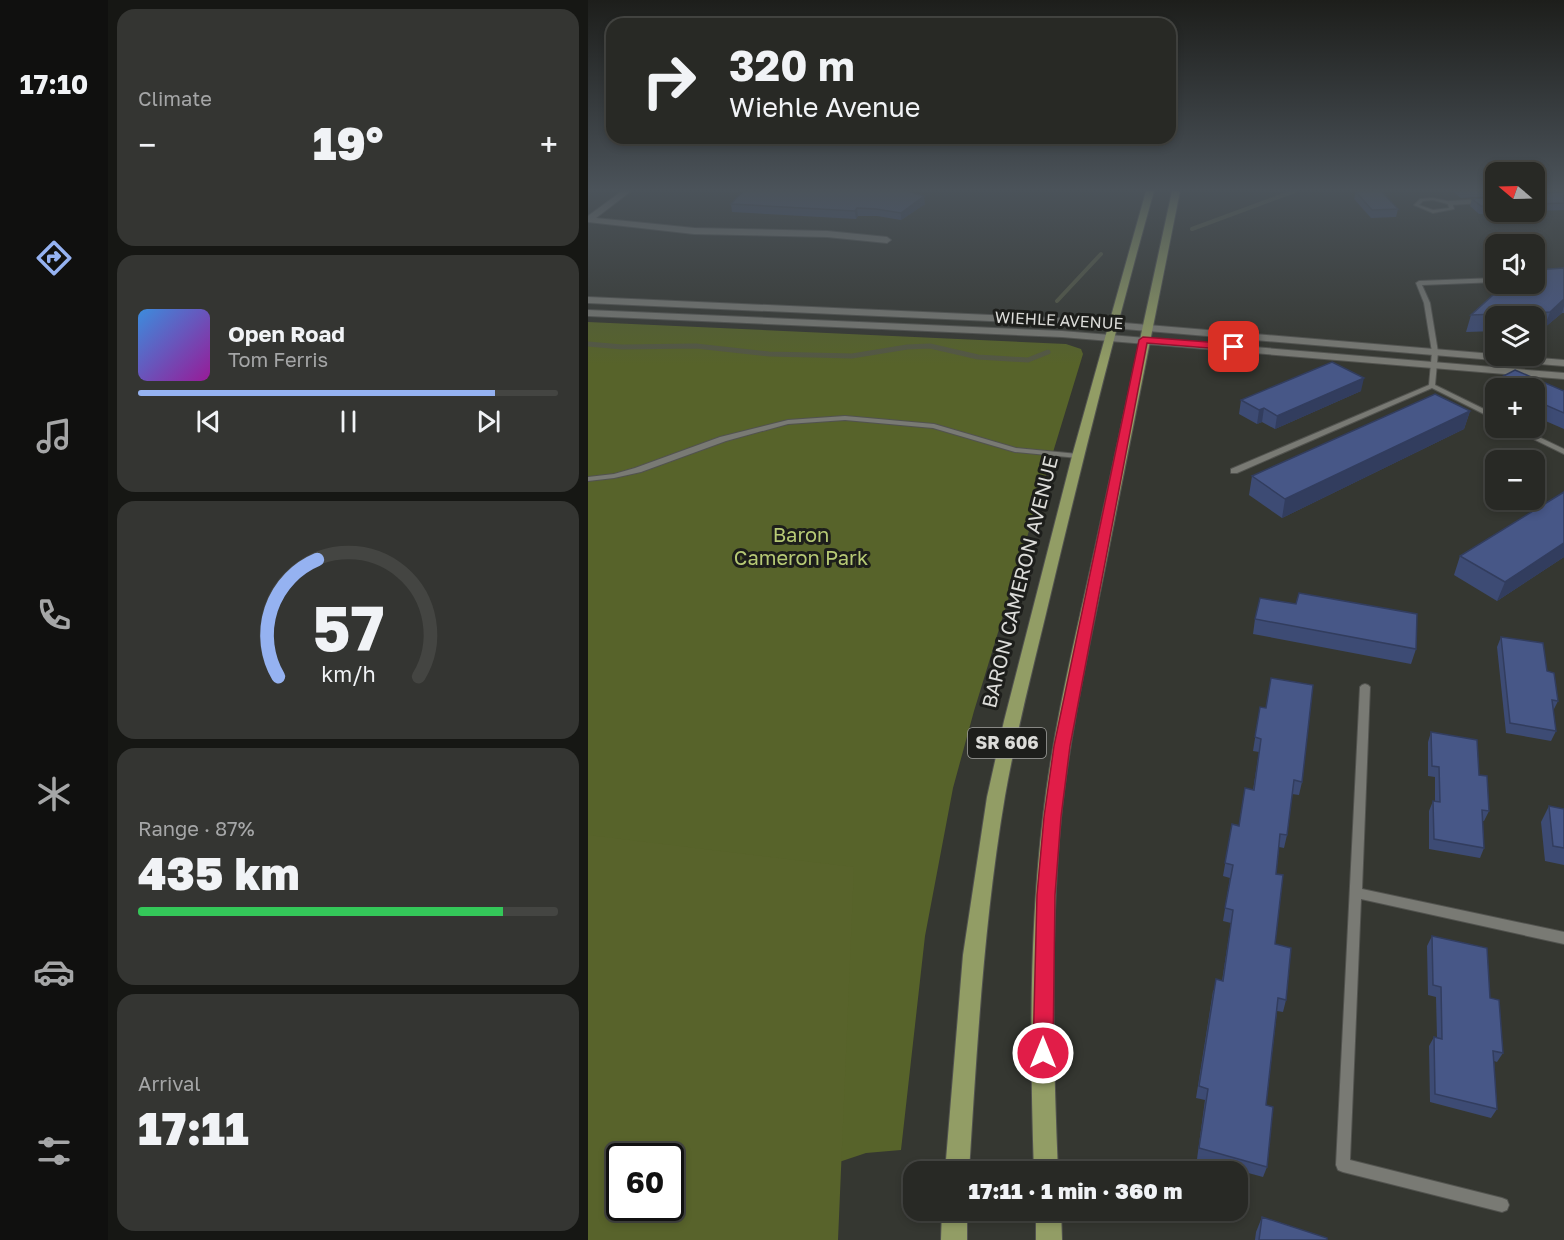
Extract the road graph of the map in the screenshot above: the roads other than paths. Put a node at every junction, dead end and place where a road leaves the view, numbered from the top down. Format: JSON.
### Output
{"nodes":[{"id":1,"x":1133,"y":249,"type":"edge"},
{"id":2,"x":1163,"y":249,"type":"edge"},
{"id":3,"x":1485,"y":280,"type":"edge"},
{"id":4,"x":588,"y":300,"type":"edge"},
{"id":5,"x":588,"y":313,"type":"edge"},
{"id":6,"x":1110,"y":331,"type":"junction"},
{"id":7,"x":1145,"y":333,"type":"junction"},
{"id":8,"x":1436,"y":352,"type":"junction"},
{"id":9,"x":1564,"y":363,"type":"edge"},
{"id":10,"x":1435,"y":365,"type":"junction"},
{"id":11,"x":1564,"y":376,"type":"edge"},
{"id":12,"x":1432,"y":386,"type":"junction"},
{"id":13,"x":1485,"y":412,"type":"edge"},
{"id":14,"x":1535,"y":438,"type":"edge"},
{"id":15,"x":1564,"y":452,"type":"edge"},
{"id":16,"x":1078,"y":456,"type":"junction"},
{"id":17,"x":1234,"y":471,"type":"dead end"},
{"id":18,"x":588,"y":479,"type":"edge"},
{"id":19,"x":1365,"y":687,"type":"dead end"},
{"id":20,"x":1356,"y":893,"type":"junction"},
{"id":21,"x":1564,"y":938,"type":"edge"},
{"id":22,"x":958,"y":1161,"type":"edge"},
{"id":23,"x":1046,"y":1161,"type":"edge"},
{"id":24,"x":1502,"y":1205,"type":"dead end"},
{"id":25,"x":955,"y":1221,"type":"edge"},
{"id":26,"x":1048,"y":1221,"type":"edge"},
{"id":27,"x":954,"y":1240,"type":"edge"},
{"id":28,"x":1049,"y":1240,"type":"edge"}],
"edges":[{"from":1,"to":6,"type":"main road","name":"BARON CAMERON AVENUE","number":"SR 606"},
{"from":2,"to":7,"type":"main road","number":"SR 606"},
{"from":3,"to":8,"type":"lane"},
{"from":4,"to":6,"type":"main road","name":"WIEHLE AVENUE"},
{"from":5,"to":6,"type":"main road","name":"WIEHLE AVENUE"},
{"from":6,"to":7,"type":"main road","name":"WIEHLE AVENUE"},
{"from":6,"to":16,"type":"main road","name":"BARON CAMERON AVENUE","number":"SR 606"},
{"from":7,"to":8,"type":"main road","name":"WIEHLE AVENUE"},
{"from":7,"to":10,"type":"main road","name":"WIEHLE AVENUE"},
{"from":7,"to":23,"type":"main road","number":"SR 606"},
{"from":8,"to":9,"type":"main road","name":"WIEHLE AVENUE"},
{"from":8,"to":10,"type":"lane"},
{"from":10,"to":11,"type":"main road","name":"WIEHLE AVENUE"},
{"from":10,"to":12,"type":"lane"},
{"from":12,"to":13,"type":"lane"},
{"from":12,"to":17,"type":"lane"},
{"from":14,"to":15,"type":"lane"},
{"from":16,"to":18,"type":"lane"},
{"from":16,"to":22,"type":"main road","name":"BARON CAMERON AVENUE","number":"SR 606"},
{"from":19,"to":20,"type":"lane"},
{"from":20,"to":21,"type":"lane"},
{"from":20,"to":24,"type":"lane"},
{"from":25,"to":27,"type":"main road"},
{"from":26,"to":28,"type":"main road"}]}
